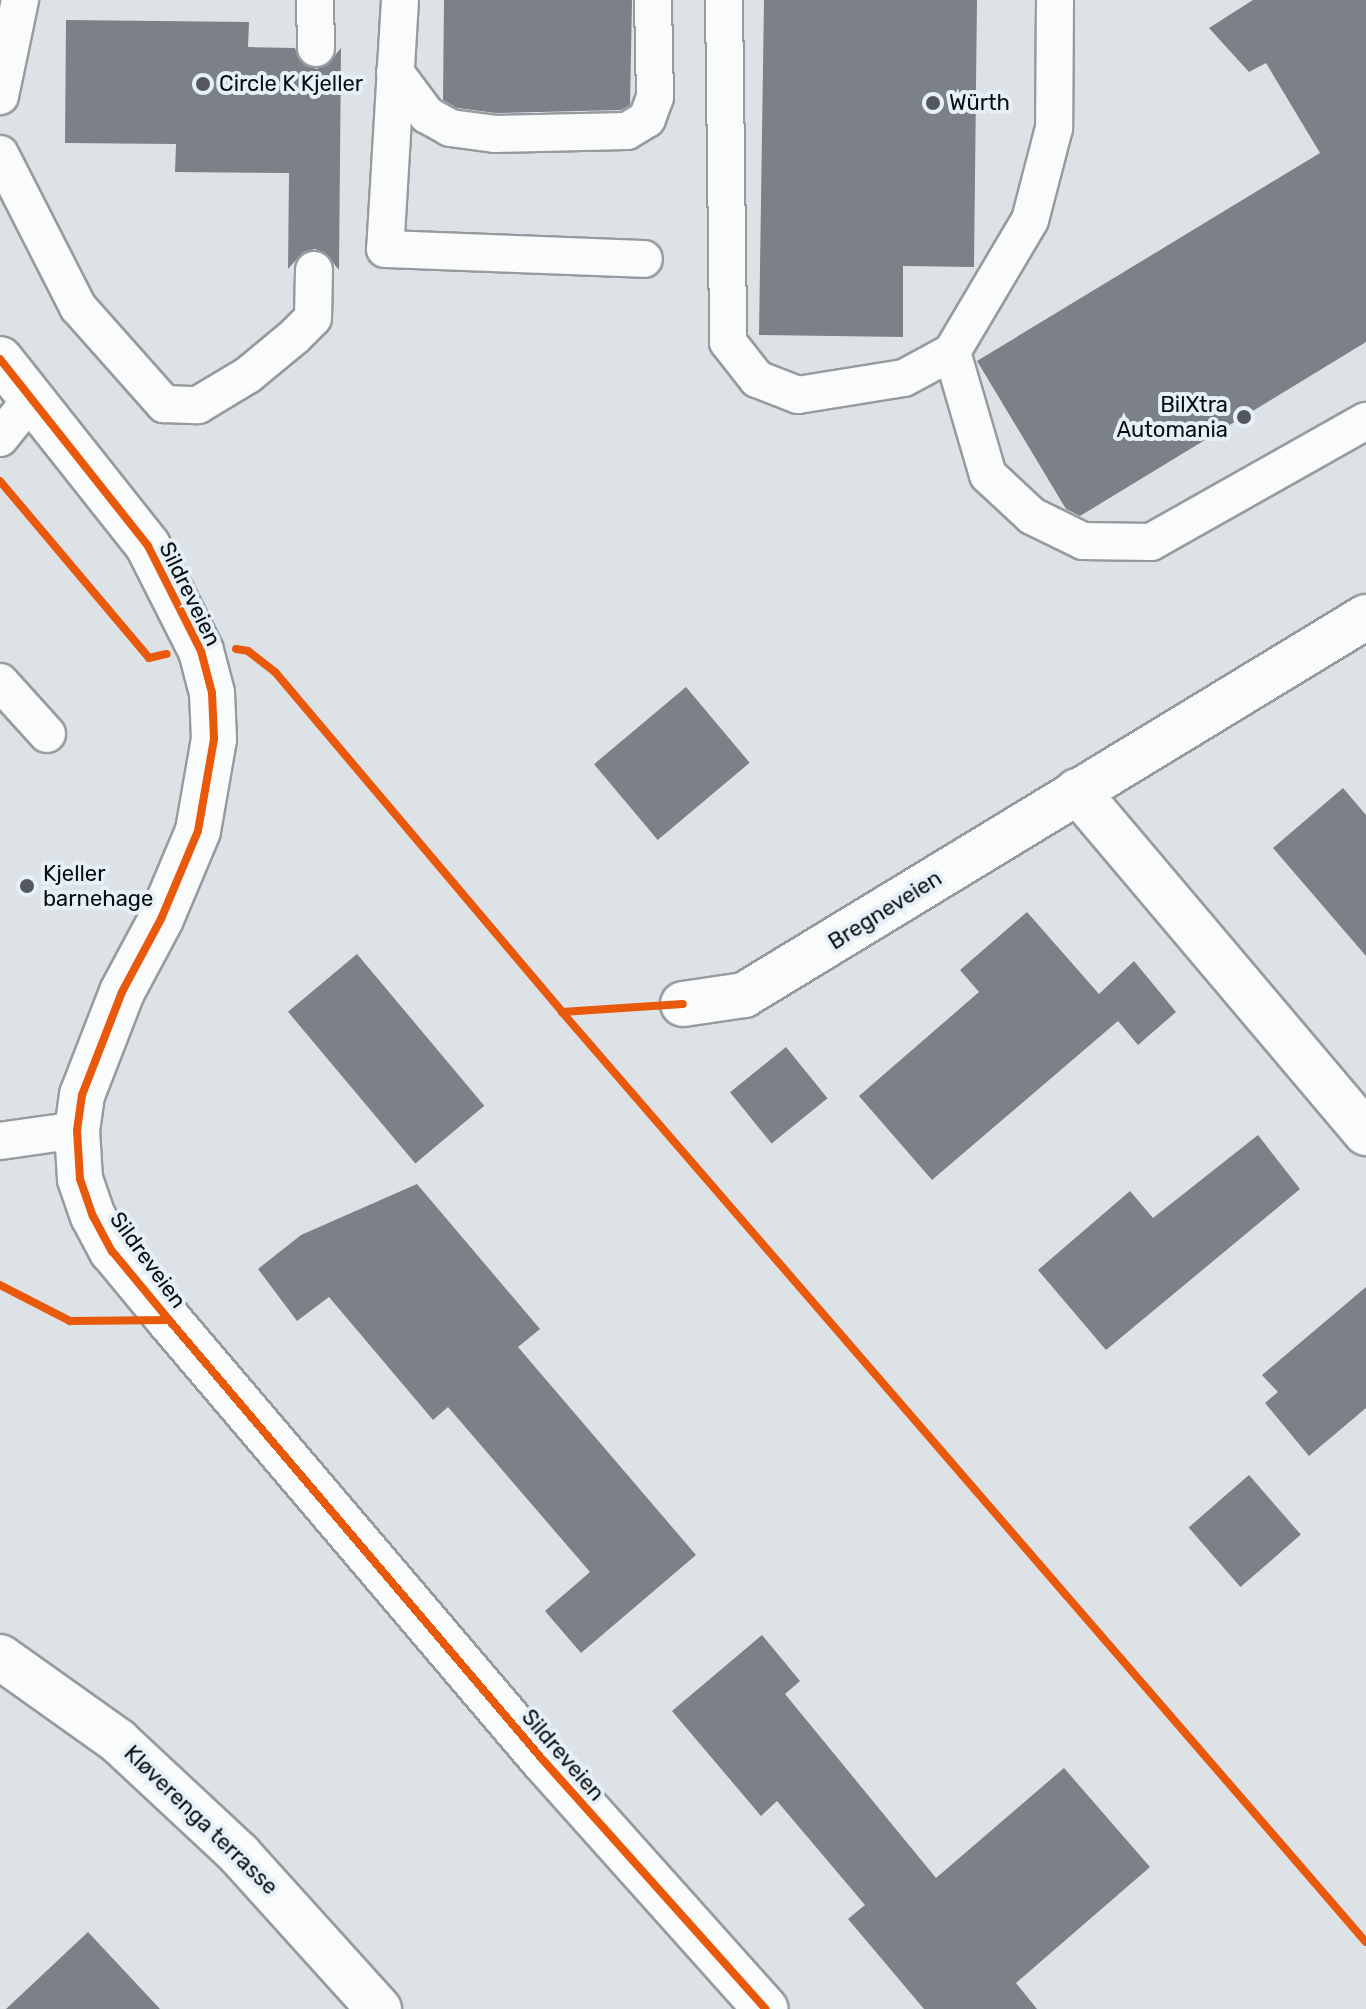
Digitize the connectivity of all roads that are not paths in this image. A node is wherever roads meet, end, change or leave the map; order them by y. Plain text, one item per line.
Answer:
1 (20, 0) edge
2 (315, 0) edge
3 (400, 0) edge
4 (653, 0) edge
5 (724, 0) edge
6 (1055, 0) edge
7 (316, 48) dead end
8 (395, 72) junction
9 (0, 96) edge
10 (0, 154) edge
11 (644, 259) dead end
12 (314, 270) dead end
13 (952, 352) junction
14 (0, 359) edge
15 (32, 398) junction
16 (1366, 421) edge
17 (0, 438) edge
18 (1366, 617) edge
19 (0, 682) edge
20 (47, 734) dead end
21 (1077, 791) junction
22 (683, 1004) dead end
23 (77, 1130) junction
24 (1366, 1133) edge
25 (0, 1141) edge
26 (0, 1657) edge
27 (755, 2005) edge
28 (379, 2009) edge

1 - 9 lane
2 - 7 lane
3 - 8 lane
4 - 8 lane
5 - 13 lane
6 - 13 lane
8 - 11 lane
10 - 12 lane
13 - 16 lane
14 - 15 street, Sildreveien
15 - 17 lane
15 - 23 street, Sildreveien
18 - 21 street, Bregneveien
19 - 20 lane
21 - 22 street, Bregneveien
21 - 24 street
23 - 25 lane
23 - 27 street, Sildreveien
26 - 28 street, Kløverenga terrasse

